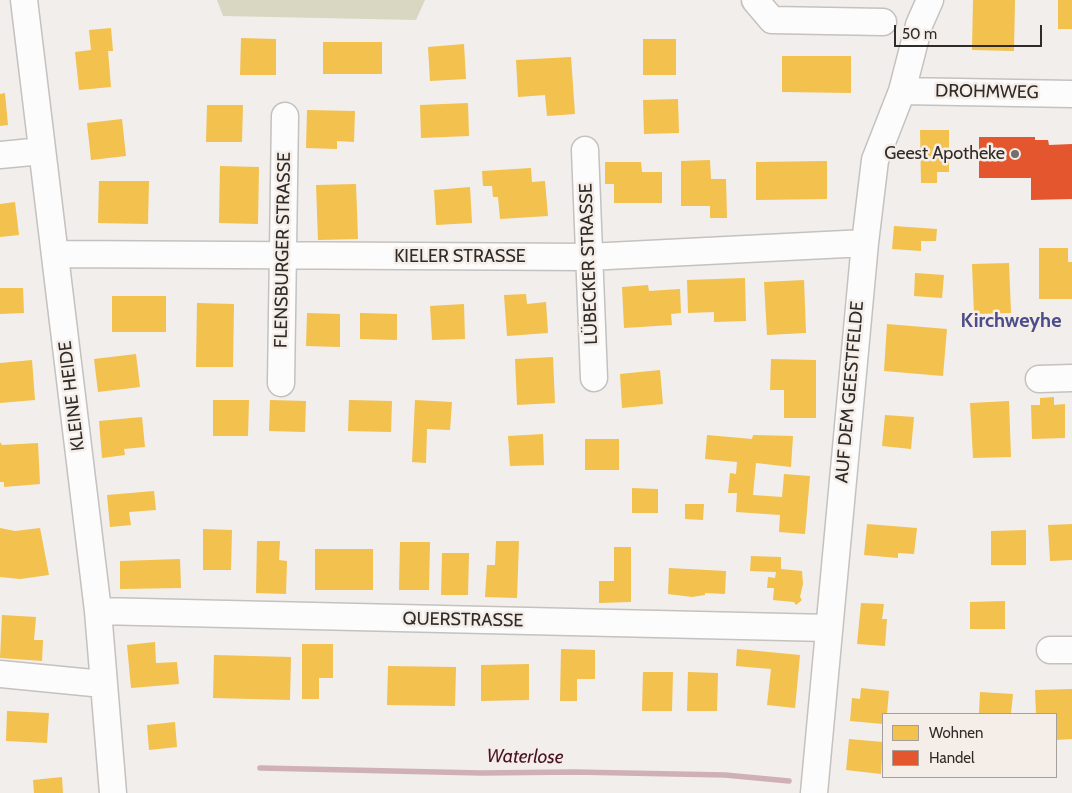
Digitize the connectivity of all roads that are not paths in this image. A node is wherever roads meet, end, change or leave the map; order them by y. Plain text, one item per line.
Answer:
1 (24, 0) edge
2 (755, 0) edge
3 (930, 0) edge
4 (883, 22) dead end
5 (902, 91) junction
6 (1072, 94) edge
7 (285, 116) dead end
8 (42, 150) junction
9 (585, 150) dead end
10 (0, 156) edge
11 (865, 242) junction
12 (56, 254) junction
13 (283, 256) junction
14 (588, 257) junction
15 (594, 378) dead end
16 (1039, 378) dead end
17 (1072, 378) edge
18 (281, 383) dead end
19 (98, 611) junction
20 (828, 628) junction
21 (0, 674) edge
22 (103, 684) junction
23 (113, 793) edge
24 (814, 793) edge

1 - 8 street, KLEINE HEIDE
2 - 4 street
3 - 5 street, AUF DEM GEESTFELDE
5 - 6 street, DROHMWEG
5 - 11 street, AUF DEM GEESTFELDE
7 - 13 street, FLENSBURGER STRASSE
8 - 10 street
8 - 12 street, KLEINE HEIDE
9 - 14 street, LÜBECKER STRASSE
11 - 14 street, KIELER STRASSE
11 - 20 street, AUF DEM GEESTFELDE
12 - 13 street, KIELER STRASSE
12 - 19 street, KLEINE HEIDE
13 - 14 street, KIELER STRASSE
13 - 18 street, FLENSBURGER STRASSE
14 - 15 street, LÜBECKER STRASSE
16 - 17 street
19 - 20 street, QUERSTRASSE
19 - 22 street, KLEINE HEIDE
20 - 24 street, AUF DEM GEESTFELDE
21 - 22 street
22 - 23 street, KLEINE HEIDE

